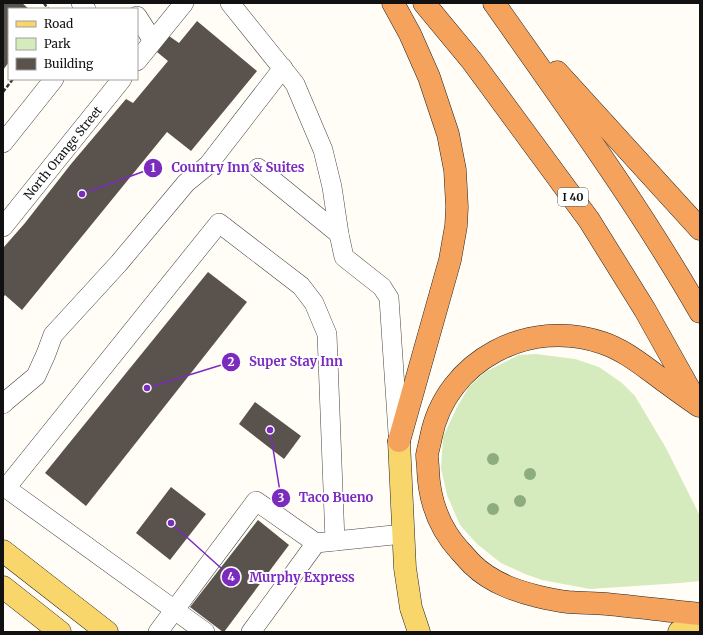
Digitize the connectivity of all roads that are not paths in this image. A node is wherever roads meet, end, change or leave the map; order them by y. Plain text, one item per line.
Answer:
1 (184, 3) edge
2 (230, 3) edge
3 (392, 3) edge
4 (424, 3) edge
5 (494, 3) edge
6 (138, 18) edge
7 (153, 41) junction
8 (138, 60) edge
9 (283, 68) junction
10 (53, 80) edge
11 (121, 80) edge
12 (3, 143) edge
13 (258, 168) dead end
14 (3, 227) edge
15 (700, 229) edge
16 (339, 234) junction
17 (700, 312) edge
18 (3, 404) edge
19 (699, 408) edge
20 (399, 441) junction
21 (5, 490) edge
22 (403, 534) junction
23 (335, 541) junction
24 (316, 544) junction
25 (3, 550) edge
26 (3, 587) edge
27 (174, 610) junction
28 (700, 614) edge
29 (700, 627) edge
30 (60, 632) edge
31 (106, 632) edge
32 (158, 632) edge
33 (205, 632) edge
34 (251, 632) edge
35 (419, 632) edge
36 (679, 632) edge

1 - 7 street
2 - 9 street
3 - 20 highway
4 - 19 highway, I 40
5 - 15 highway
5 - 17 highway
6 - 7 street
7 - 8 street
9 - 16 street
9 - 18 street
10 - 12 street
11 - 14 street, North Orange Street
13 - 16 street
16 - 20 street
19 - 28 highway
20 - 22 main road
21 - 23 street
21 - 27 street
22 - 23 street
22 - 35 main road
23 - 24 street
24 - 27 street
24 - 34 street
25 - 31 main road
26 - 30 main road
27 - 32 street
27 - 33 street
29 - 36 main road

